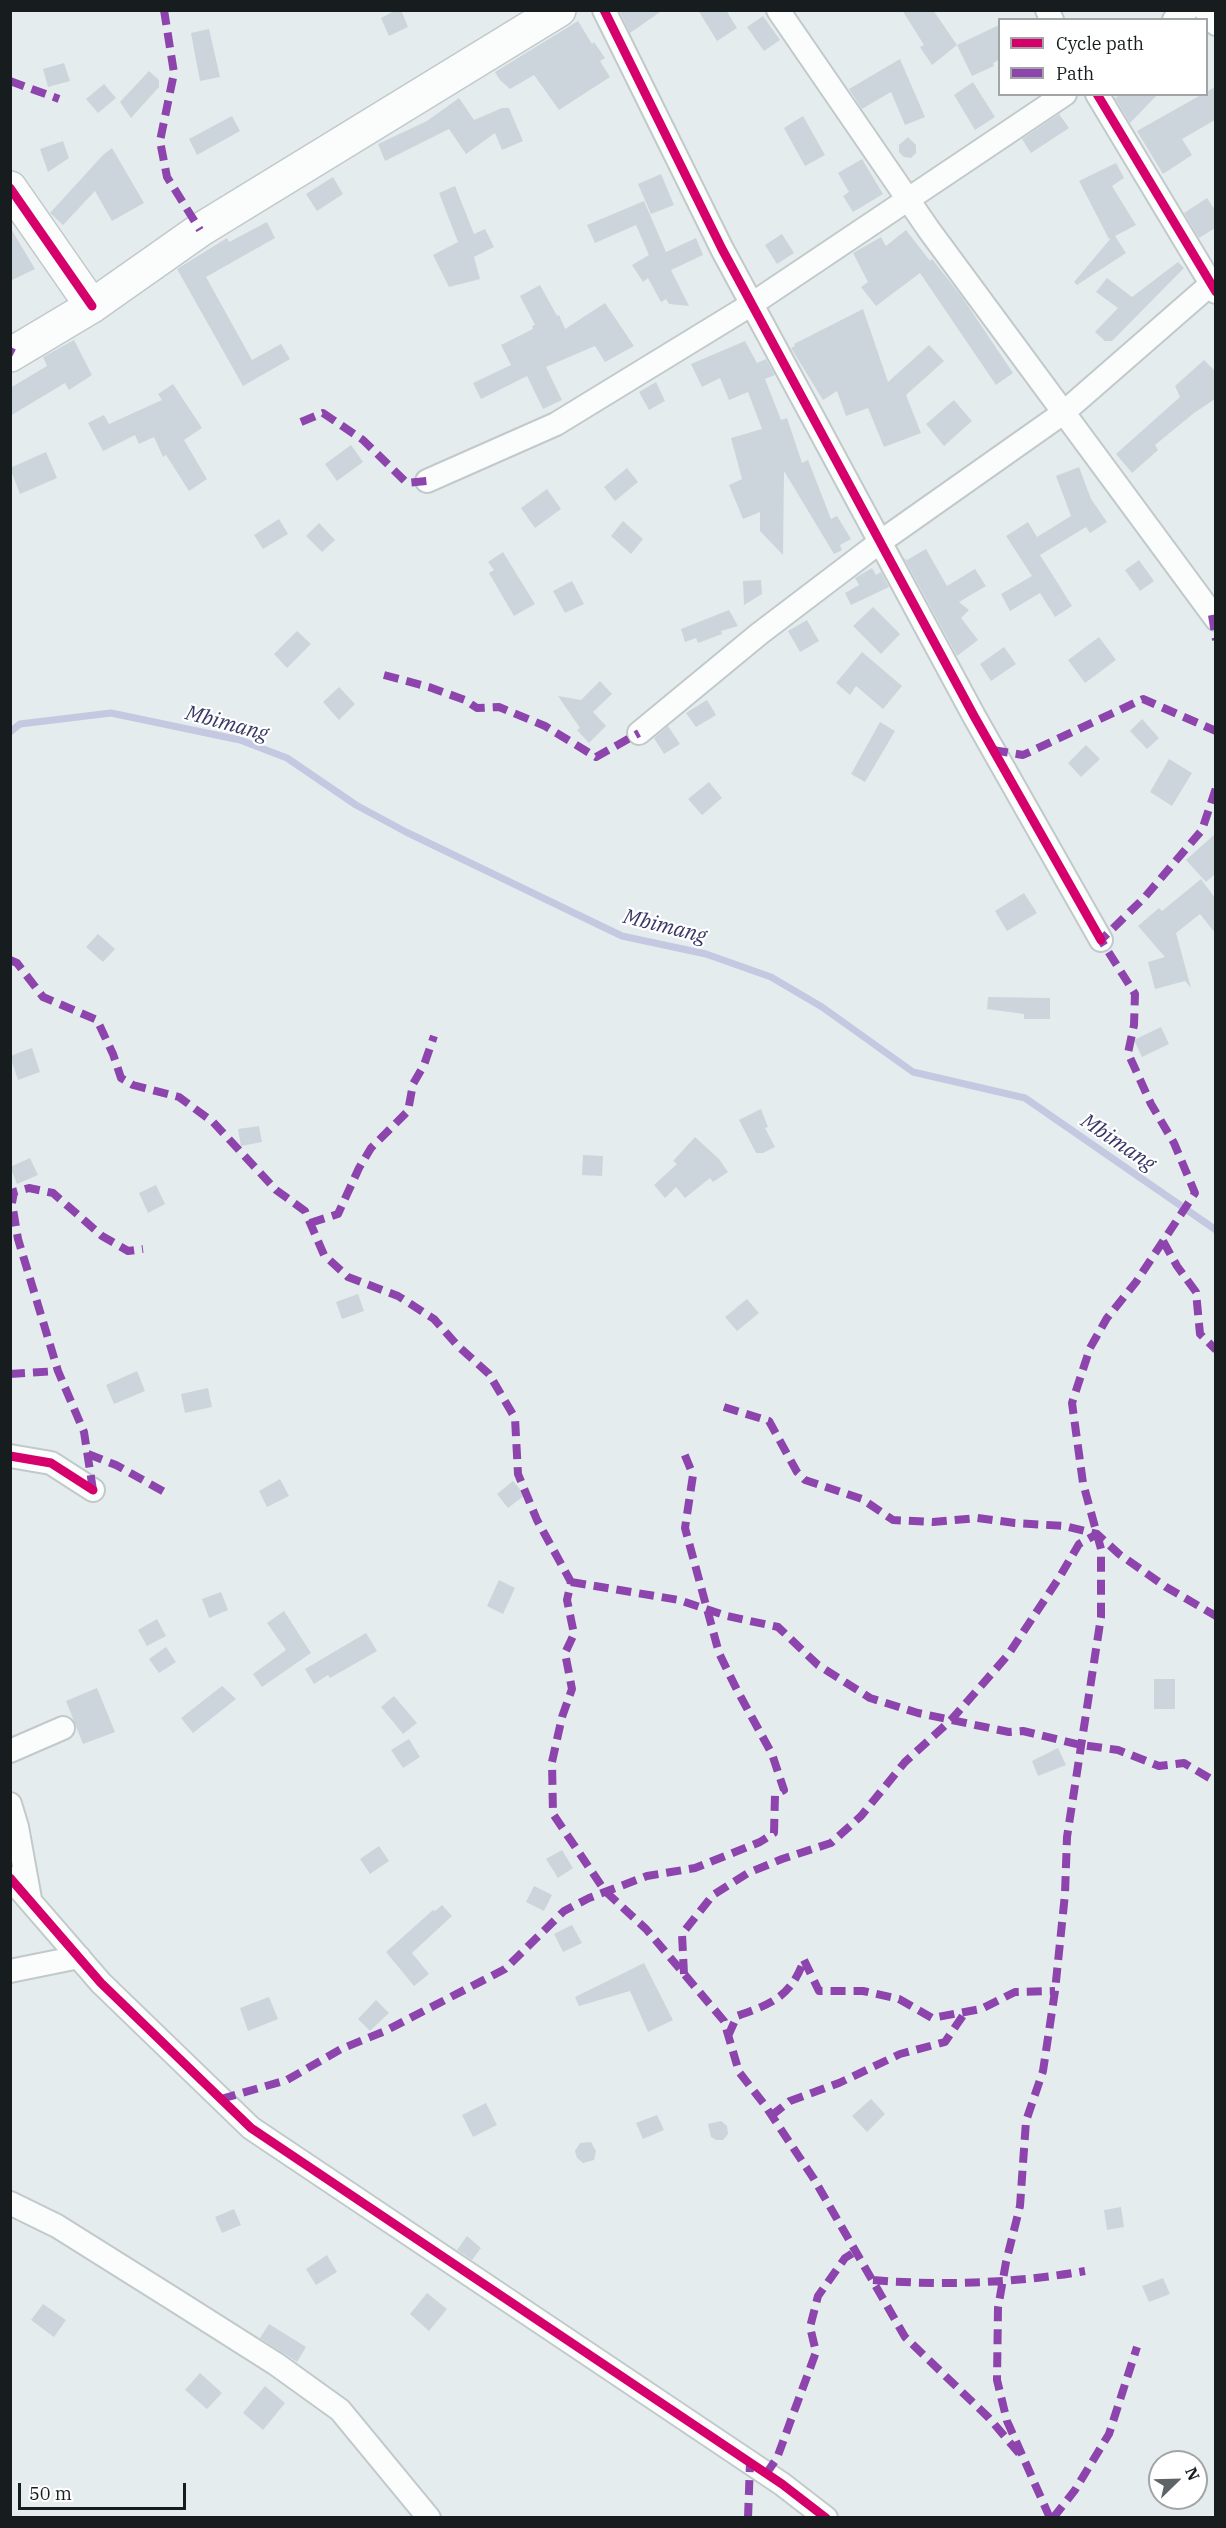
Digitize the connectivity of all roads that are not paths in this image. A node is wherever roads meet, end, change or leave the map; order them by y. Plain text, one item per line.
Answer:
1 (559, 10) edge
2 (604, 10) edge
3 (778, 10) edge
4 (1205, 10) edge
5 (1215, 24) edge
6 (1062, 96) edge
7 (1097, 96) edge
8 (10, 188) edge
9 (908, 200) junction
10 (1213, 288) edge
11 (752, 304) junction
12 (92, 306) junction
13 (10, 355) edge
14 (1063, 412) junction
15 (427, 481) dead end
16 (880, 542) junction
17 (1215, 619) edge
18 (639, 733) dead end
19 (1101, 940) dead end
20 (10, 1456) edge
21 (93, 1490) dead end
22 (63, 1728) dead end
23 (10, 1751) edge
24 (10, 1804) edge
25 (10, 1878) edge
26 (31, 1901) junction
27 (79, 1957) junction
28 (10, 1971) edge
29 (10, 2203) edge
30 (429, 2517) edge
31 (826, 2517) edge

1 - 12 main road
2 - 11 street
3 - 9 street
4 - 5 street
6 - 9 street
7 - 10 street
8 - 12 main road
9 - 11 street
9 - 14 street
10 - 14 street
11 - 15 street
11 - 16 street
12 - 13 main road
14 - 16 street
14 - 17 street
16 - 18 street
16 - 19 street
20 - 21 street
22 - 23 street
24 - 26 street
25 - 26 street
26 - 27 street
27 - 28 street
27 - 31 street
29 - 30 street

